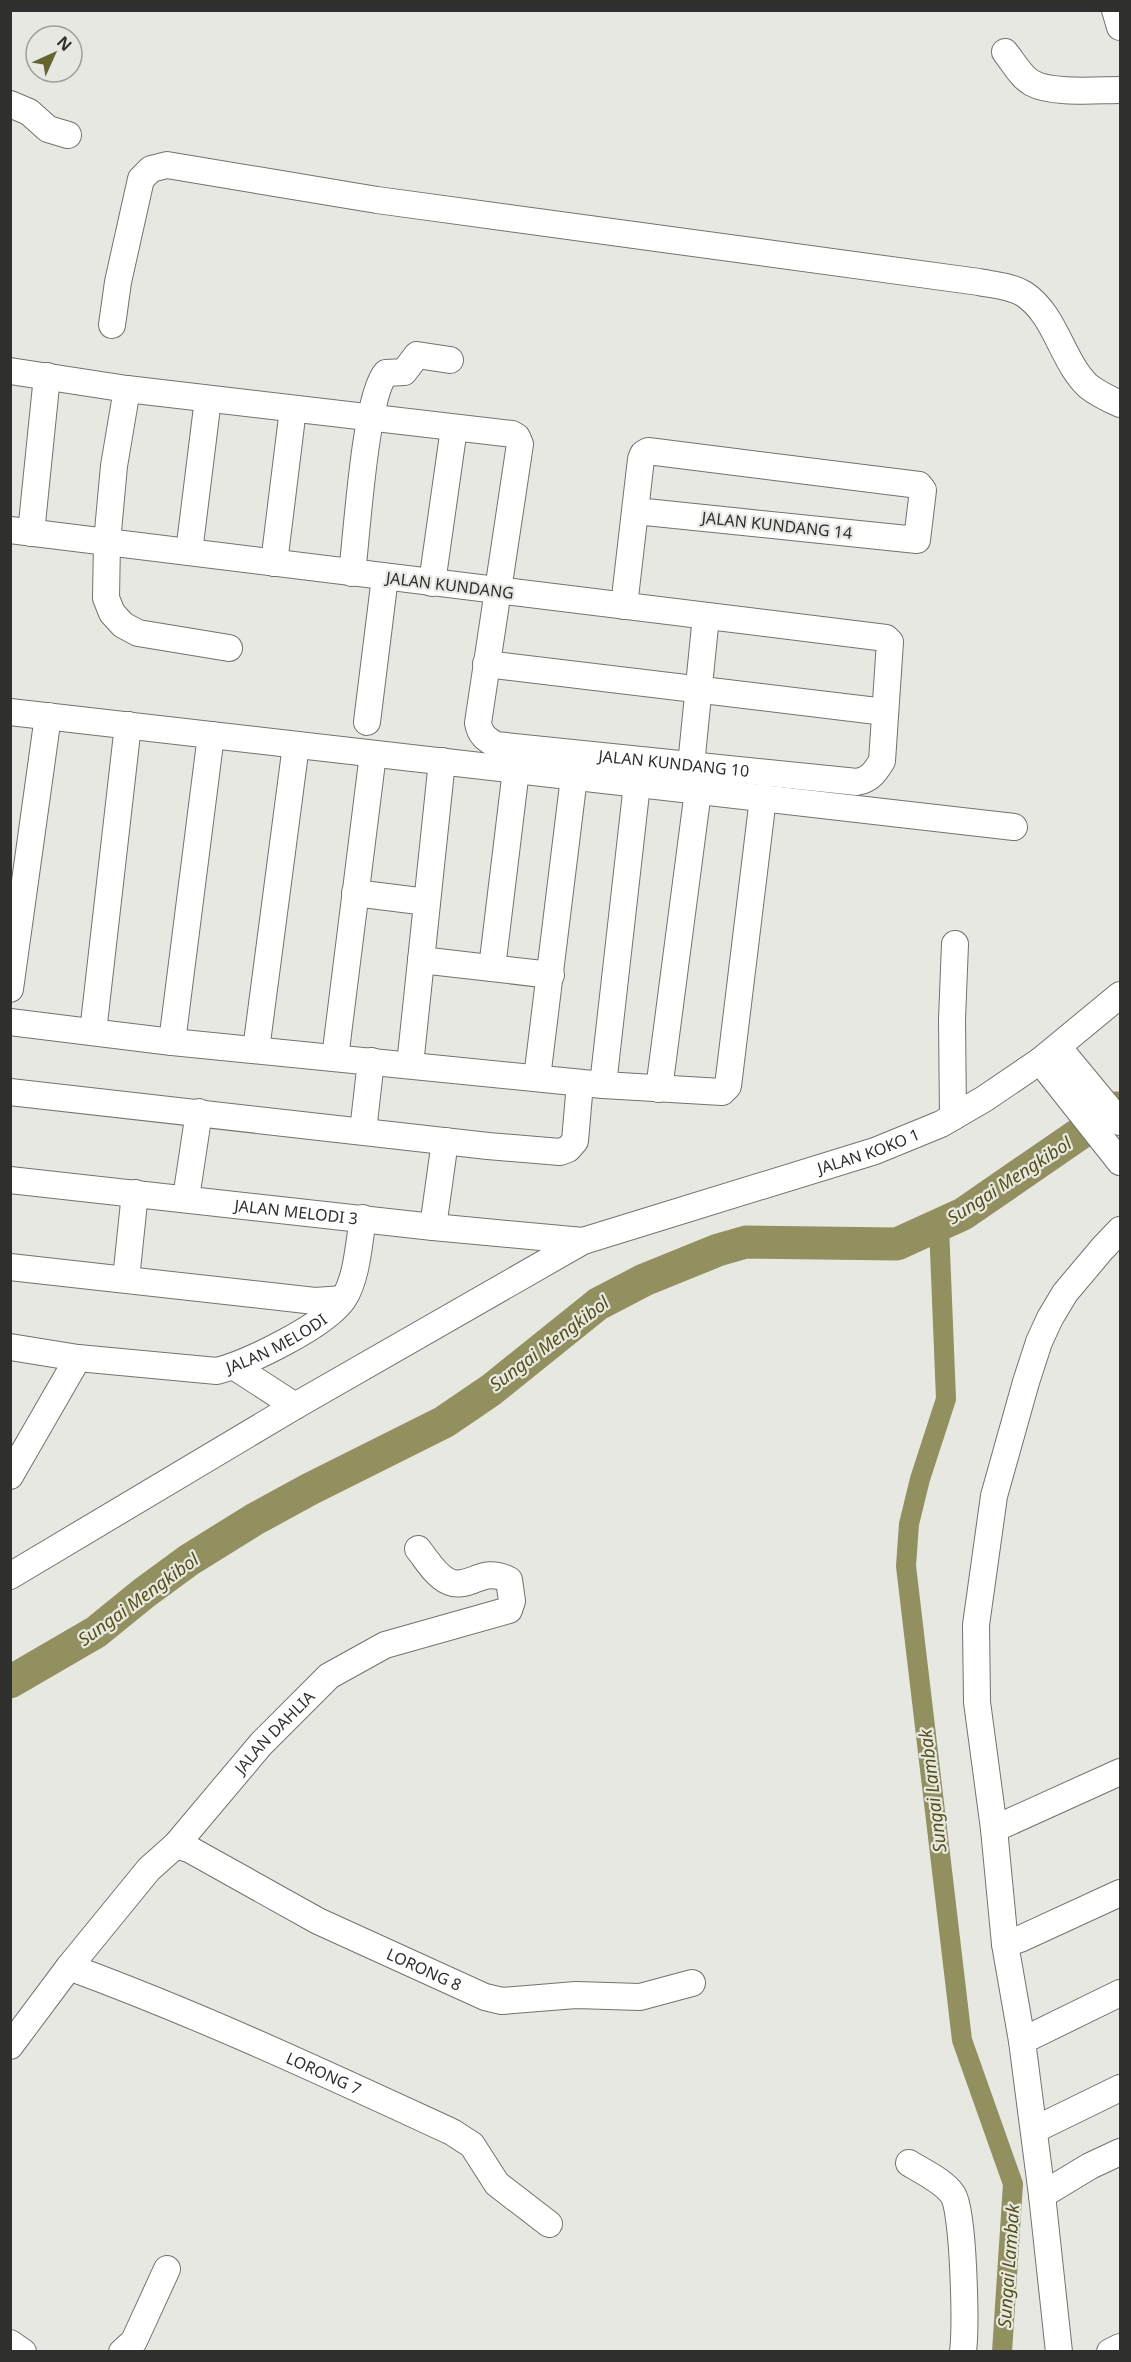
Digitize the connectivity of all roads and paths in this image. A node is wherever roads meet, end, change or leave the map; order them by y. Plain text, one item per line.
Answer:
1 (1115, 10) edge
2 (1120, 27) edge
3 (1005, 51) dead end
4 (1120, 90) edge
5 (10, 104) edge
6 (68, 135) dead end
7 (112, 325) dead end
8 (450, 360) dead end
9 (10, 371) edge
10 (47, 376) junction
11 (127, 389) junction
12 (208, 399) junction
13 (1120, 404) edge
14 (293, 409) junction
15 (370, 418) junction
16 (454, 428) junction
17 (636, 511) junction
18 (21, 531) edge
19 (107, 542) junction
20 (189, 552) junction
21 (274, 563) junction
22 (352, 573) junction
23 (385, 577) junction
24 (432, 583) junction
25 (497, 591) junction
26 (624, 606) junction
27 (706, 616) junction
28 (889, 639) joint
29 (229, 648) dead end
30 (486, 664) junction
31 (698, 689) junction
32 (10, 712) edge
33 (885, 712) junction
34 (48, 716) junction
35 (367, 722) dead end
36 (128, 725) junction
37 (211, 735) junction
38 (296, 745) junction
39 (373, 754) junction
40 (442, 762) junction
41 (691, 765) junction
42 (516, 770) junction
43 (574, 777) junction
44 (637, 784) junction
45 (698, 791) junction
46 (763, 798) junction
47 (1014, 827) dead end
48 (355, 893) junction
49 (427, 902) junction
50 (955, 944) dead end
51 (421, 960) junction
52 (492, 968) junction
53 (550, 975) junction
54 (10, 989) edge
55 (1120, 995) edge
56 (10, 1022) edge
57 (93, 1032) junction
58 (172, 1042) junction
59 (256, 1050) junction
60 (1049, 1054) junction
61 (335, 1058) junction
62 (371, 1061) junction
63 (410, 1065) junction
64 (537, 1078) junction
65 (592, 1084) junction
66 (1076, 1086) junction
67 (659, 1089) junction
68 (10, 1092) edge
69 (199, 1112) junction
70 (952, 1117) junction
71 (1120, 1122) edge
72 (363, 1131) junction
73 (445, 1141) junction
74 (1120, 1162) edge
75 (10, 1180) edge
76 (135, 1193) junction
77 (186, 1198) junction
78 (363, 1218) junction
79 (433, 1227) junction
80 (1120, 1230) edge
81 (583, 1241) junction
82 (10, 1267) edge
83 (126, 1279) junction
84 (344, 1299) junction
85 (10, 1347) edge
86 (78, 1358) junction
87 (235, 1367) junction
88 (295, 1406) junction
89 (14, 1464) edge
90 (418, 1549) dead end
91 (10, 1576) edge
92 (1120, 1772) edge
93 (994, 1829) junction
94 (176, 1845) junction
95 (1120, 1893) edge
96 (1005, 1944) junction
97 (69, 1967) junction
98 (692, 1983) dead end
99 (1120, 1993) edge
100 (1022, 2041) junction
101 (10, 2046) edge
102 (1120, 2088) edge
103 (1034, 2130) junction
104 (1120, 2152) edge
105 (909, 2163) dead end
106 (1042, 2195) junction
107 (549, 2224) dead end
108 (167, 2269) dead end
109 (10, 2343) edge
110 (1120, 2347) edge
111 (23, 2352) edge
112 (122, 2352) edge
113 (963, 2352) edge
114 (1059, 2352) edge
115 (1110, 2352) edge

1 - 2 street
3 - 4 street
5 - 6 street
7 - 13 street
8 - 15 street
9 - 10 street
10 - 11 street
10 - 18 street
11 - 12 street
11 - 19 street
12 - 14 street
12 - 20 street
14 - 15 street
14 - 21 street
15 - 16 street
15 - 22 street
16 - 24 street
16 - 25 street, JALAN KUNDANG 10
17 - 17 street, JALAN KUNDANG 14
17 - 26 street
18 - 19 street, JALAN KUNDANG
19 - 20 street, JALAN KUNDANG
19 - 29 street
20 - 21 street, JALAN KUNDANG
21 - 22 street, JALAN KUNDANG
22 - 23 street, JALAN KUNDANG
23 - 24 street, JALAN KUNDANG
23 - 35 street
24 - 25 street, JALAN KUNDANG
25 - 26 street, JALAN KUNDANG
25 - 30 street, JALAN KUNDANG 10
26 - 27 street, JALAN KUNDANG
27 - 28 street, JALAN KUNDANG
27 - 31 street
28 - 33 street, JALAN KUNDANG 10
30 - 31 street
30 - 41 street, JALAN KUNDANG 10
31 - 33 street
31 - 41 street
32 - 34 street
33 - 41 street, JALAN KUNDANG 10
34 - 36 street
34 - 54 street
36 - 37 street
36 - 57 street
37 - 38 street
37 - 58 street
38 - 39 street
38 - 59 street
39 - 40 street
39 - 48 street
40 - 42 street
40 - 49 street
42 - 43 street
42 - 52 street
43 - 44 street
43 - 53 street
44 - 45 street
44 - 65 street
45 - 46 street
45 - 67 street
46 - 47 street
46 - 67 street
48 - 49 street
48 - 61 street
49 - 51 street
50 - 70 street
51 - 52 street
51 - 63 street
52 - 53 street
53 - 64 street
55 - 60 street, JALAN KOKO 1
56 - 57 street
57 - 58 street
58 - 59 street
59 - 61 street
60 - 66 street
60 - 70 street, JALAN KOKO 1
61 - 62 street
62 - 63 street
62 - 72 street
63 - 64 street
64 - 65 street
65 - 67 street
65 - 73 street
66 - 71 street
66 - 74 street
68 - 69 street
69 - 72 street
69 - 77 street
70 - 81 street, JALAN KOKO 1
72 - 73 street
73 - 79 street
75 - 76 street, JALAN MELODI 3
76 - 77 street, JALAN MELODI 3
76 - 83 street
77 - 78 street, JALAN MELODI 3
78 - 79 street, JALAN MELODI 3
78 - 84 street, JALAN MELODI
79 - 81 street, JALAN MELODI 3
80 - 93 street
81 - 88 street
82 - 83 street
83 - 84 street
84 - 87 street, JALAN MELODI
85 - 86 street, JALAN MELODI
86 - 87 street, JALAN MELODI
86 - 89 street
87 - 88 street
88 - 91 street
90 - 94 street, JALAN DAHLIA
92 - 93 street
93 - 96 street
94 - 97 street, JALAN DAHLIA
94 - 98 street, LORONG 8
95 - 96 street
96 - 100 street
97 - 101 street, JALAN DAHLIA
97 - 107 street, LORONG 7
99 - 100 street
100 - 103 street
102 - 103 street
103 - 106 street
104 - 106 street
105 - 113 street
106 - 114 street
108 - 112 street
109 - 111 street
110 - 115 street

